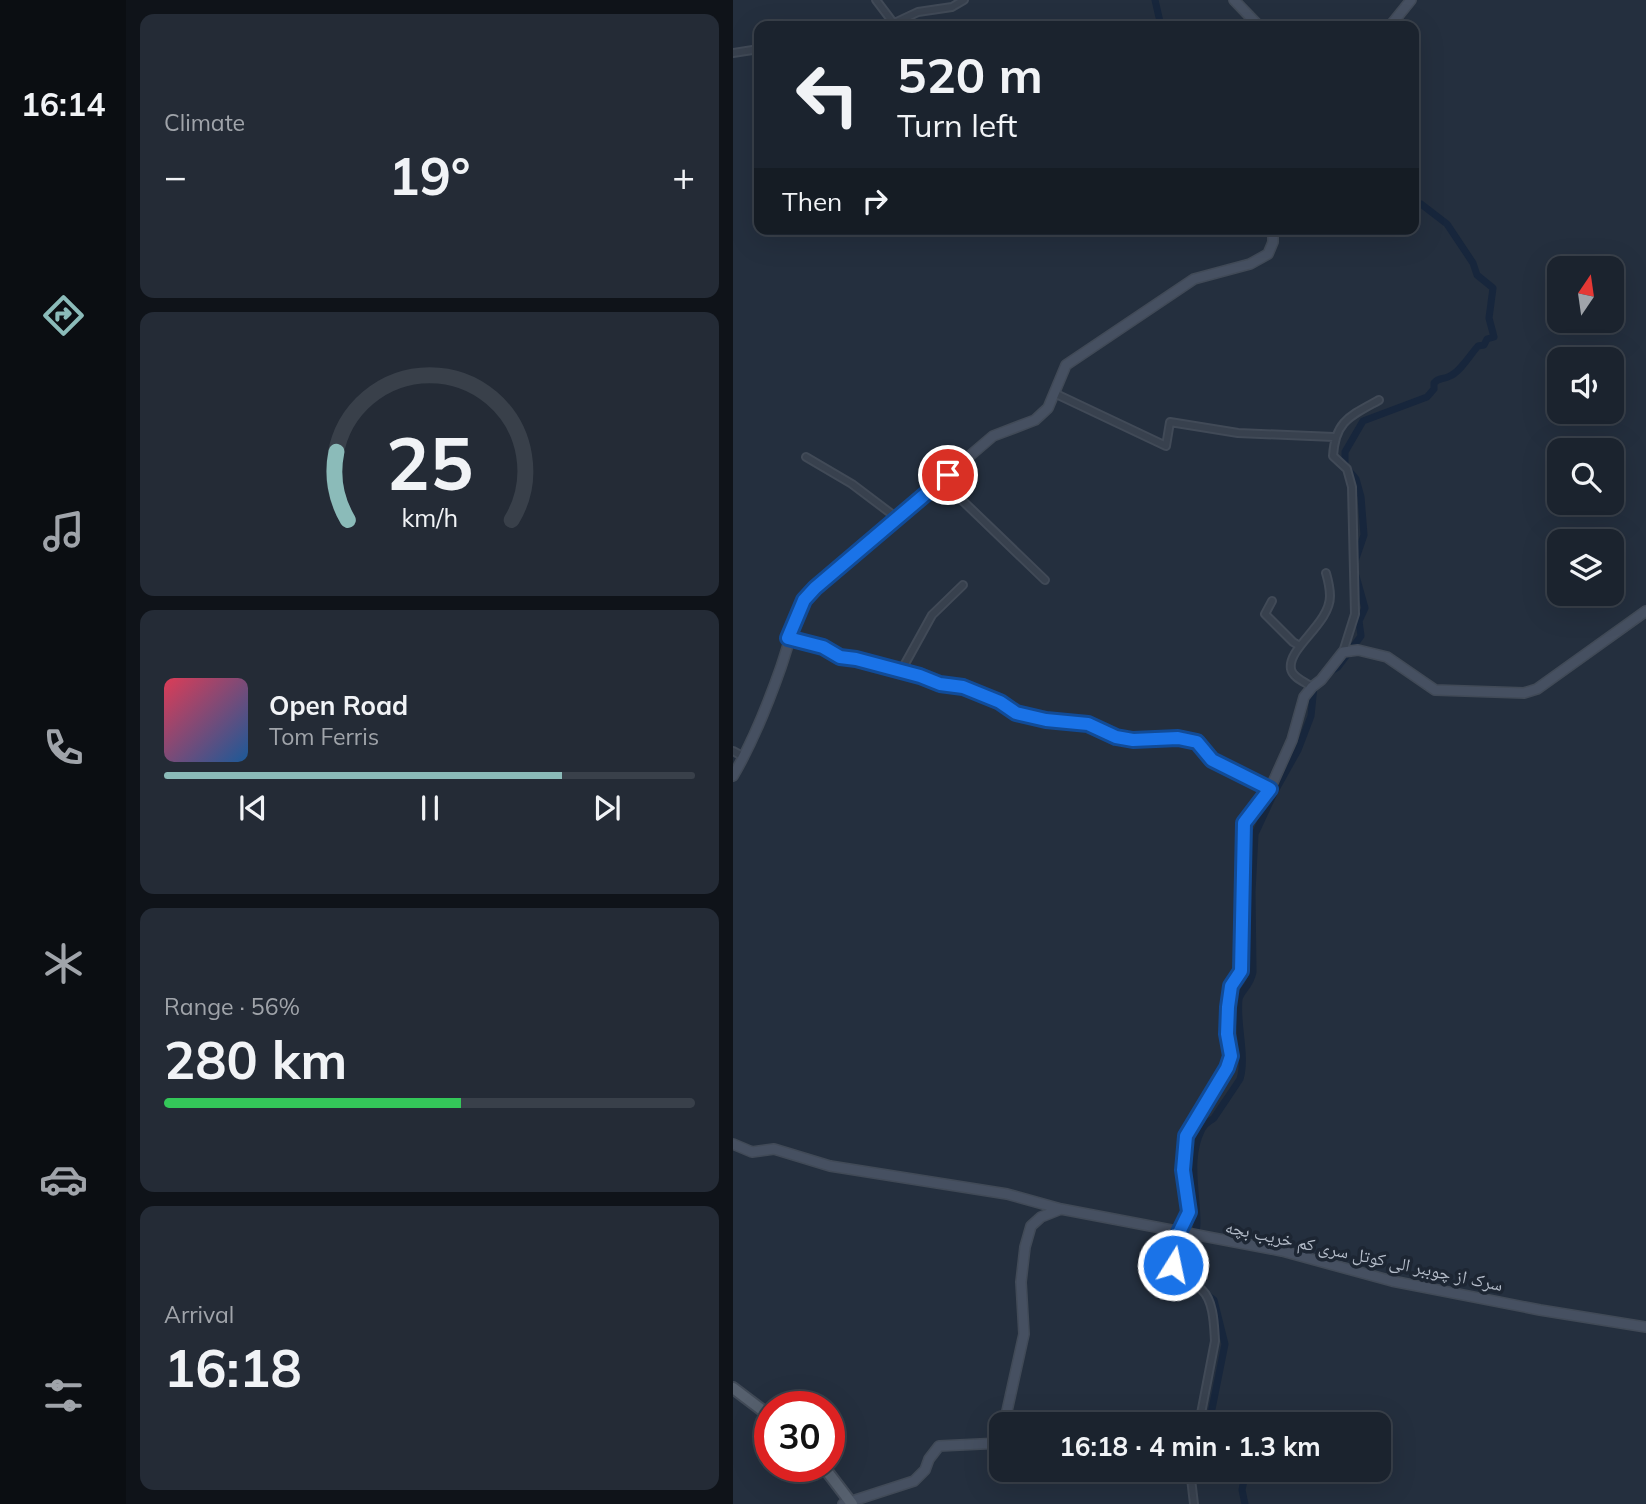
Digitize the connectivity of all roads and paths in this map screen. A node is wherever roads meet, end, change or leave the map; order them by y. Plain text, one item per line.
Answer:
1 (876, 0) edge
2 (964, 0) edge
3 (1234, 0) edge
4 (1411, 0) edge
5 (889, 21) edge
6 (900, 21) edge
7 (1250, 21) edge
8 (1394, 21) edge
9 (754, 50) edge
10 (733, 53) edge
11 (1273, 235) edge
12 (1054, 393) junction
13 (1379, 400) dead end
14 (1334, 437) junction
15 (806, 457) dead end
16 (941, 480) junction
17 (897, 518) junction
18 (1326, 573) dead end
19 (1045, 580) dead end
20 (963, 585) dead end
21 (1272, 601) dead end
22 (1646, 611) edge
23 (788, 638) junction
24 (1300, 646) junction
25 (1343, 652) junction
26 (901, 671) junction
27 (1312, 687) junction
28 (733, 751) edge
29 (744, 757) junction
30 (733, 776) edge
31 (1270, 789) junction
32 (733, 1144) edge
33 (1061, 1209) junction
34 (1178, 1232) junction
35 (1646, 1327) edge
36 (733, 1388) edge
37 (754, 1404) edge
38 (1007, 1412) edge
39 (1202, 1412) edge
40 (989, 1444) edge
41 (834, 1482) edge
42 (1191, 1482) edge
43 (849, 1503) edge
44 (1194, 1504) edge

1 - 5 street
2 - 6 street
3 - 7 street
4 - 8 street
9 - 10 street
11 - 12 street
12 - 14 street
12 - 16 street
13 - 14 street
14 - 25 street
15 - 17 street
16 - 17 street
16 - 19 street
17 - 23 street
18 - 24 street
20 - 26 street
21 - 24 street
22 - 25 street
23 - 26 street
23 - 29 street
24 - 27 street
25 - 27 street
26 - 31 street
27 - 31 street
28 - 29 street
29 - 30 street
31 - 34 street
32 - 33 street, سرک از چوببر الی کوتل سری کم خریب بچه
33 - 34 street, سرک از چوببر الی کوتل سری کم خریب بچه
33 - 38 street
34 - 35 street, سرک از چوببر الی کوتل سری کم خریب بچه
34 - 39 street
36 - 37 main road
40 - 43 street
41 - 43 main road
42 - 44 street

